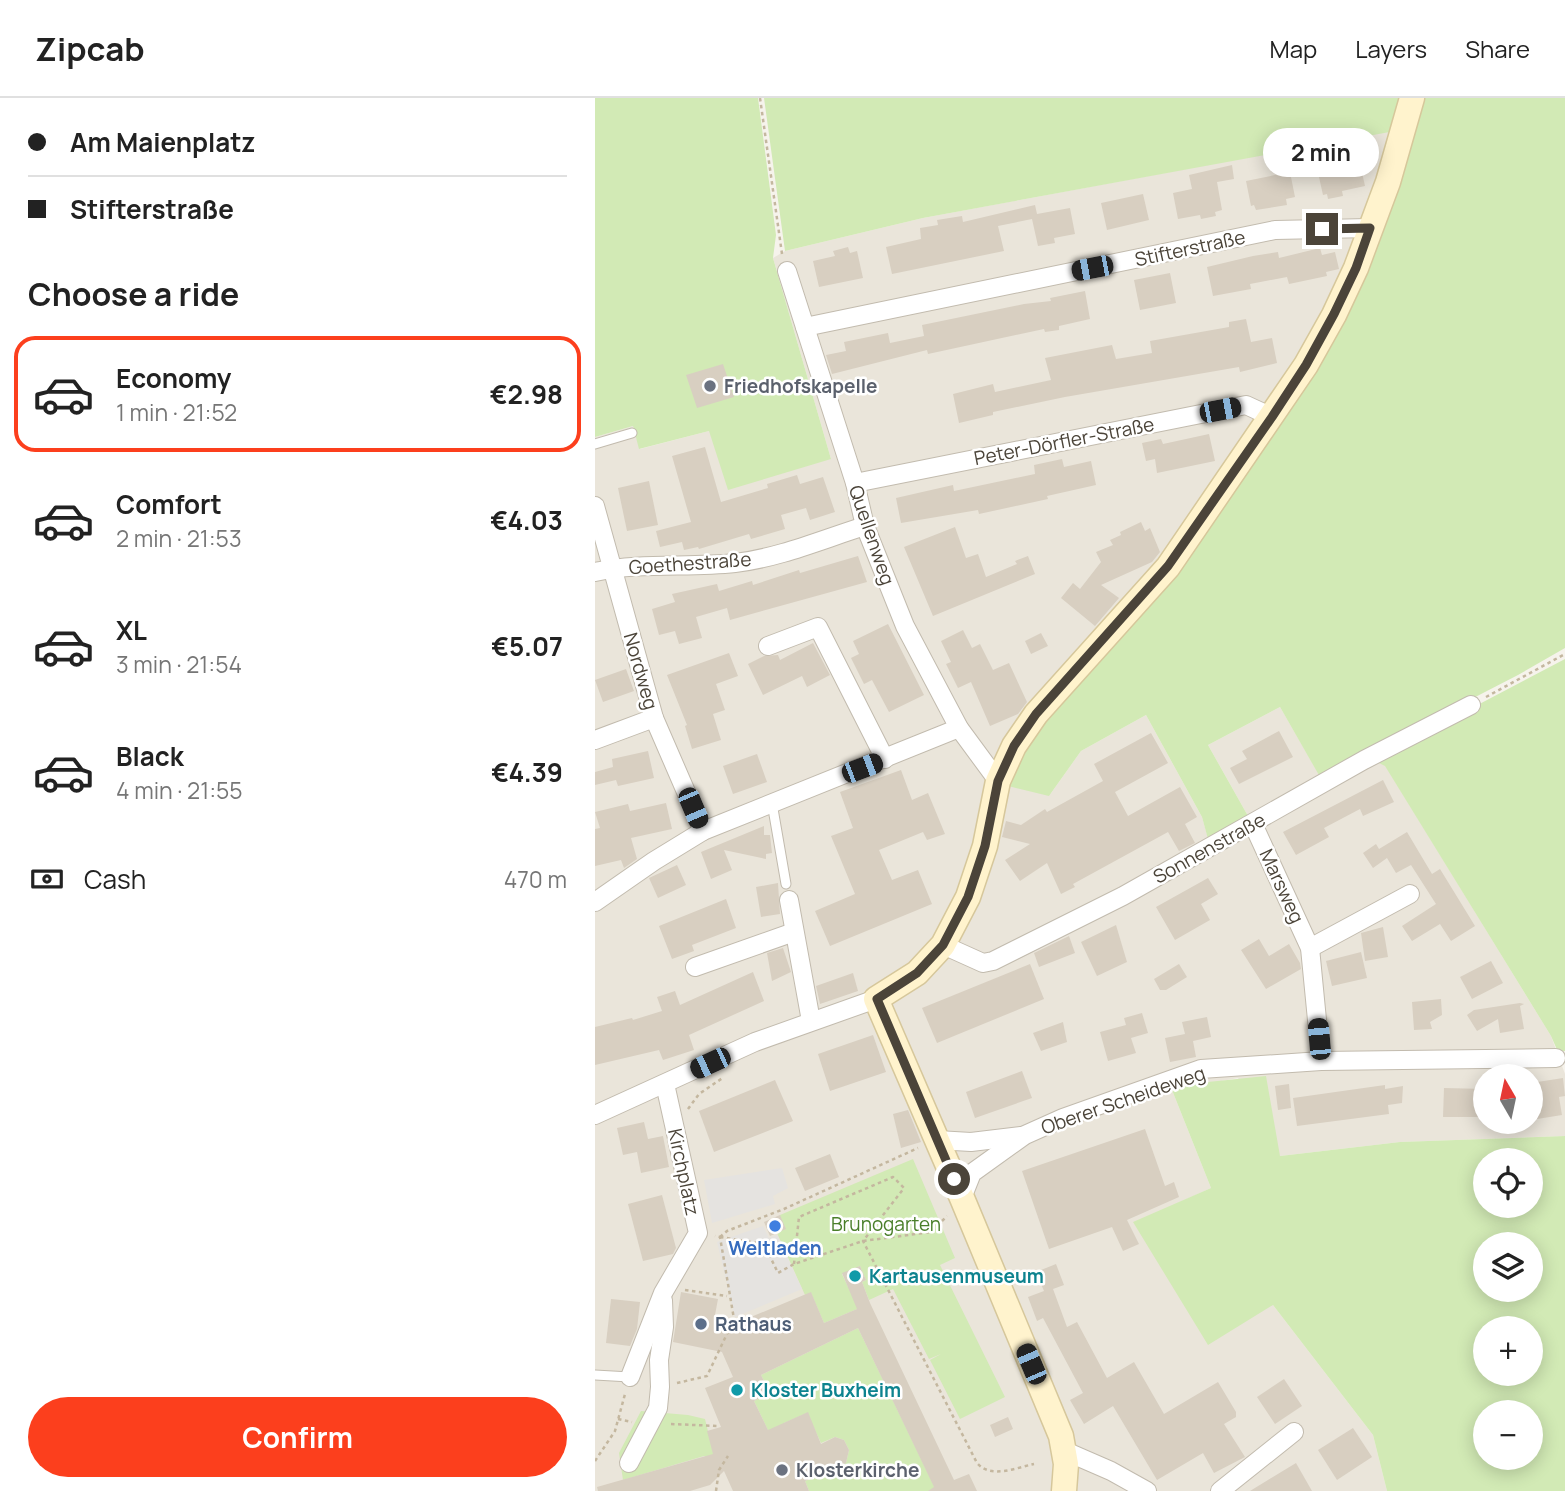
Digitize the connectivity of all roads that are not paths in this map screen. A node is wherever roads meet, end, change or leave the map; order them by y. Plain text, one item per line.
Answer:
1 (1412, 98) edge
2 (1370, 228) junction
3 (787, 271) road end
4 (805, 327) junction
5 (1272, 417) junction
6 (632, 433) dead end
7 (595, 444) edge
8 (855, 483) junction
9 (595, 506) edge
10 (865, 526) junction
11 (603, 570) edge
12 (768, 646) dead end
13 (1471, 705) road end
14 (654, 718) junction
15 (959, 728) junction
16 (595, 740) edge
17 (885, 759) junction
18 (998, 781) junction
19 (771, 802) junction
20 (1254, 824) junction
21 (703, 831) junction
22 (787, 892) joint
23 (1410, 894) dead end
24 (595, 902) edge
25 (795, 932) junction
26 (943, 945) junction
27 (1310, 948) junction
28 (695, 967) dead end
29 (877, 999) junction
30 (811, 1021) junction
31 (1556, 1058) dead end
32 (1321, 1061) junction
33 (665, 1084) junction
34 (595, 1115) edge
35 (1025, 1135) junction
36 (937, 1140) junction
37 (962, 1198) junction
38 (663, 1293) junction
39 (595, 1375) edge
40 (630, 1377) joint
41 (1294, 1432) dead end
42 (1065, 1451) junction
43 (629, 1463) dead end
44 (1063, 1491) edge
45 (1147, 1491) edge
46 (1220, 1491) edge

1 - 2 street
2 - 4 street, Stifterstraße
2 - 5 street
3 - 4 street, Quellenweg
4 - 8 street, Quellenweg
5 - 8 street, Peter-Dörfler-Straße
5 - 18 street
6 - 7 lane
8 - 10 street, Quellenweg
9 - 11 street, Nordweg
10 - 11 street, Goethestraße
10 - 15 street, Quellenweg
11 - 14 street, Nordweg
12 - 17 street
13 - 20 street, Sonnenstraße
14 - 16 street
14 - 21 street, Nordweg
15 - 17 street
15 - 18 street, Quellenweg
17 - 19 street
18 - 26 street
19 - 21 street
19 - 22 lane
20 - 26 street, Sonnenstraße
20 - 27 street, Marsweg
21 - 24 street
22 - 25 street
23 - 27 street, Marsweg
25 - 28 street
25 - 30 street
26 - 29 street
27 - 32 street, Marsweg
29 - 30 street
29 - 36 street
30 - 33 street
31 - 32 street, Oberer Scheideweg
32 - 35 street, Oberer Scheideweg
33 - 34 street
33 - 38 street, Kirchplatz
35 - 36 street, Oberer Scheideweg
35 - 37 street, Oberer Scheideweg
36 - 37 street
37 - 42 street
38 - 40 street, Kirchplatz
38 - 43 street
39 - 40 lane
41 - 46 street
42 - 44 street
42 - 45 street

